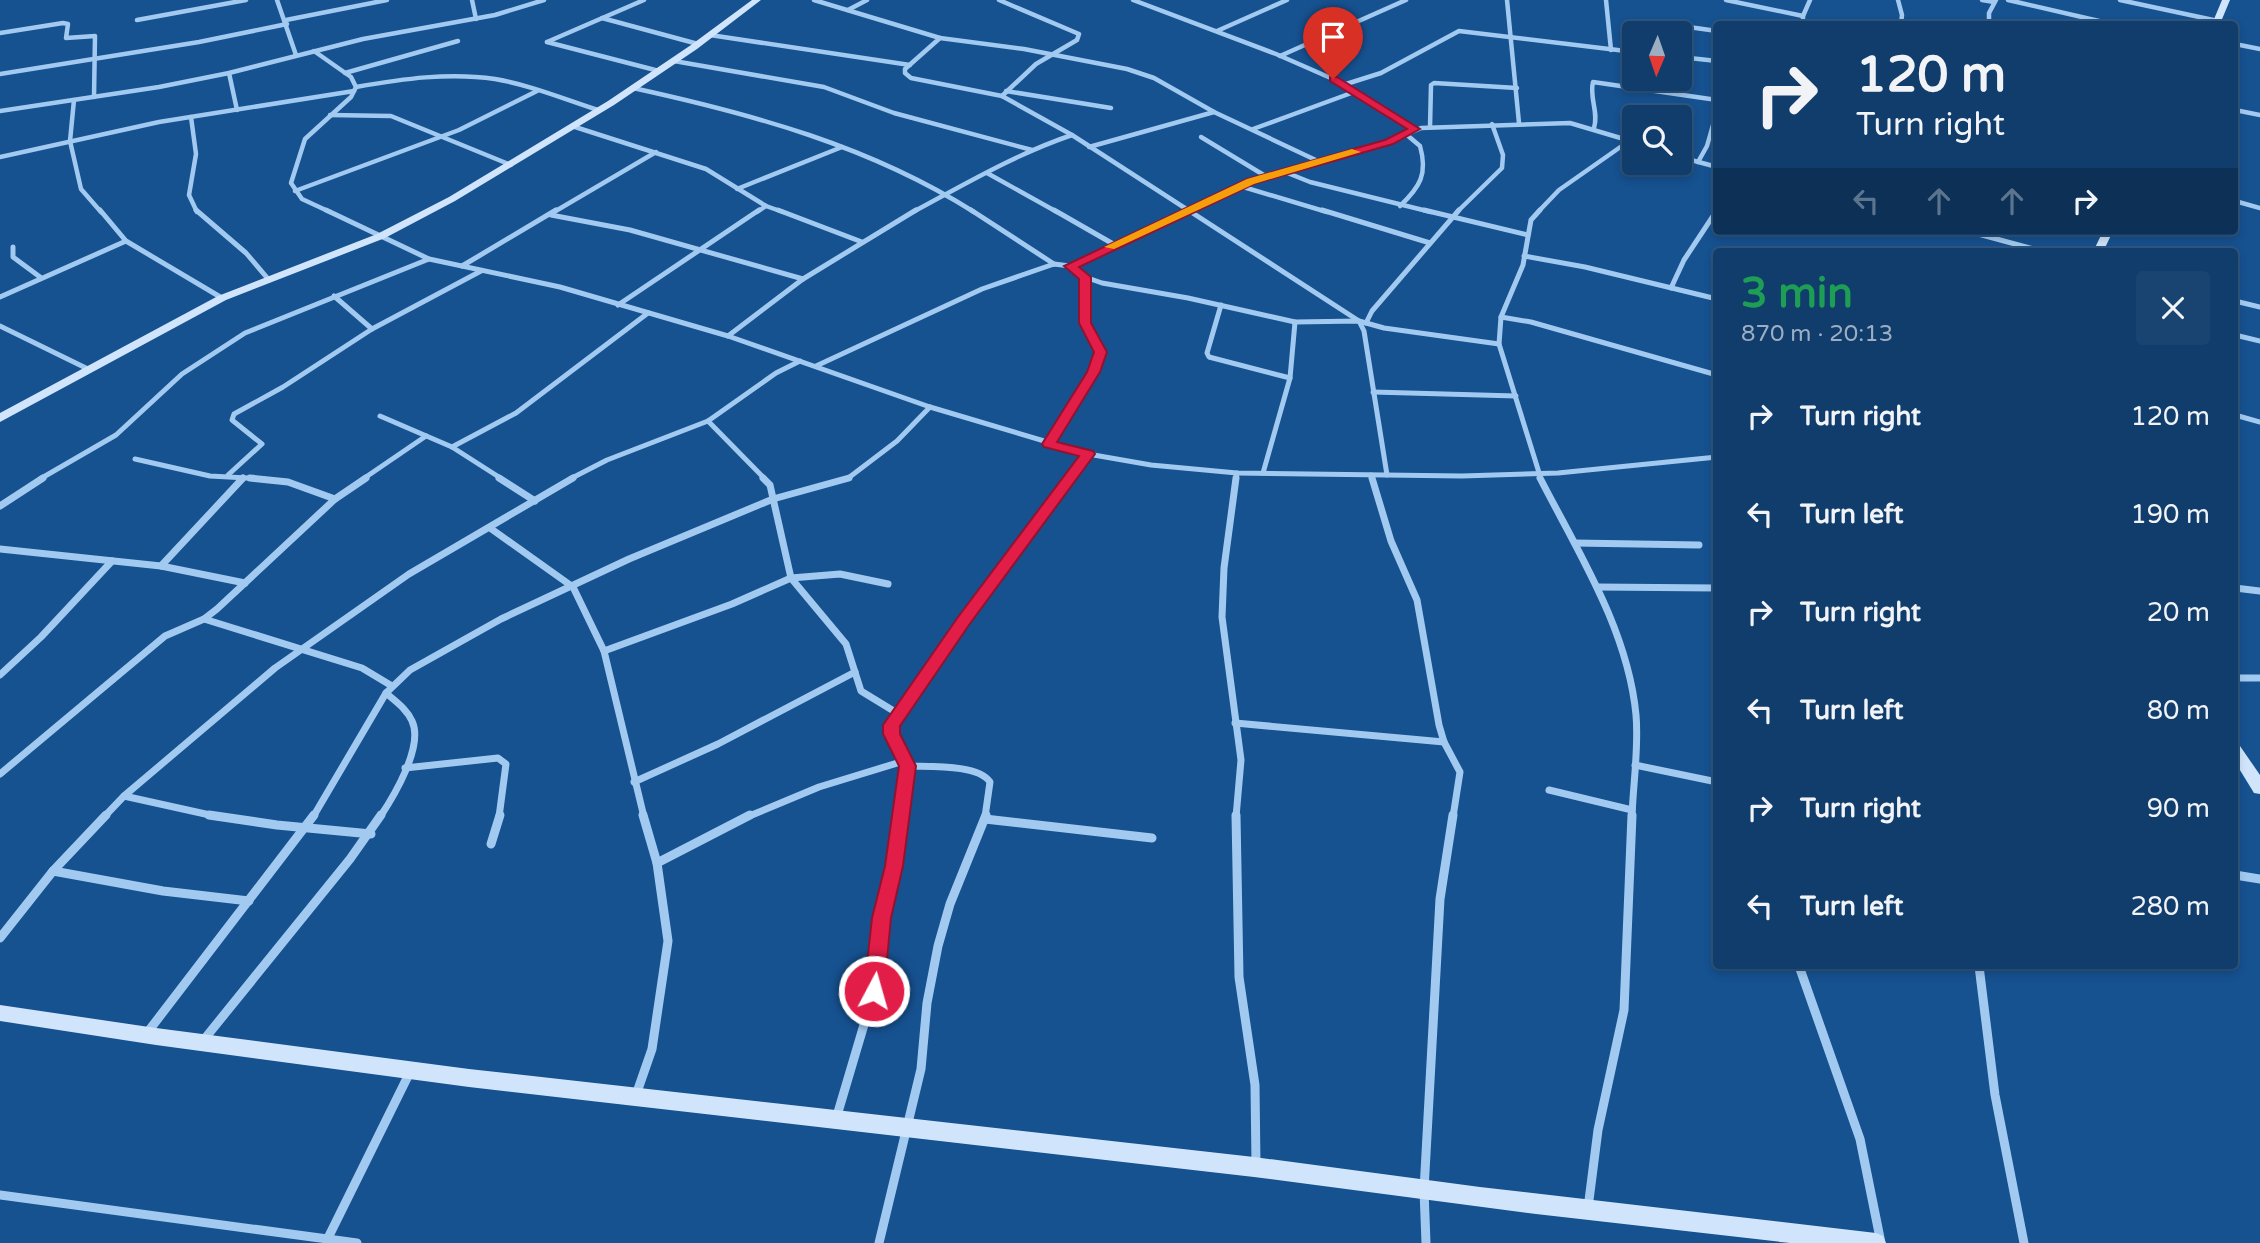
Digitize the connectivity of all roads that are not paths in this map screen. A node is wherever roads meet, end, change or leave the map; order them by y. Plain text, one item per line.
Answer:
1 (246, 0) edge
2 (277, 0) edge
3 (387, 0) edge
4 (472, 0) edge
5 (544, 0) edge
6 (644, 0) edge
7 (757, 0) edge
8 (814, 0) edge
9 (867, 0) edge
10 (999, 0) edge
11 (1133, 0) edge
12 (1158, 0) edge
13 (1287, 0) edge
14 (1406, 0) edge
15 (1505, 0) edge
16 (1606, 0) edge
17 (1726, 0) edge
18 (1810, 0) edge
19 (1898, 0) edge
20 (1982, 0) edge
21 (2007, 0) edge
22 (2120, 0) edge
23 (2226, 0) edge
24 (1995, 1) edge
25 (1144, 4) junction
26 (848, 10) junction
27 (1803, 16) junction
28 (601, 18) junction
29 (476, 19) junction
30 (137, 20) dead end
31 (1802, 21) edge
32 (1901, 21) edge
33 (1990, 21) edge
34 (2099, 21) edge
35 (2209, 21) edge
36 (2218, 21) edge
37 (287, 22) junction
38 (1692, 27) edge
39 (1713, 30) edge
40 (1216, 31) junction
41 (0, 33) edge
42 (710, 35) junction
43 (1509, 36) junction
44 (940, 38) junction
45 (458, 41) dead end
46 (698, 44) junction
47 (2238, 45) edge
48 (2260, 49) edge
49 (1611, 50) junction
50 (314, 51) junction
51 (1622, 51) edge
52 (1051, 54) junction
53 (296, 55) junction
54 (1280, 56) junction
55 (97, 58) junction
56 (1692, 58) edge
57 (674, 61) junction
58 (1713, 61) edge
59 (910, 65) junction
60 (659, 71) junction
61 (229, 72) junction
62 (0, 74) edge
63 (345, 74) junction
64 (1343, 85) junction
65 (633, 88) junction
66 (1517, 88) junction
67 (355, 89) junction
68 (537, 91) junction
69 (1354, 92) junction
70 (1004, 94) junction
71 (94, 97) junction
72 (1713, 99) edge
73 (74, 100) junction
74 (1111, 108) dead end
75 (237, 110) junction
76 (598, 110) junction
77 (0, 111) edge
78 (2238, 111) edge
79 (1214, 112) junction
80 (330, 115) junction
81 (2260, 115) edge
82 (191, 117) junction
83 (1519, 123) junction
84 (1492, 124) junction
85 (1713, 125) edge
86 (572, 126) junction
87 (1430, 127) junction
88 (1594, 128) junction
89 (1252, 129) junction
90 (1415, 129) junction
91 (1072, 135) junction
92 (1407, 135) junction
93 (440, 136) junction
94 (1201, 137) dead end
95 (1622, 138) edge
96 (70, 141) junction
97 (843, 147) junction
98 (1089, 147) junction
99 (1622, 149) edge
100 (1032, 150) junction
101 (656, 152) junction
102 (0, 157) edge
103 (1692, 160) edge
104 (1320, 162) junction
105 (1699, 162) junction
106 (511, 165) junction
107 (1713, 166) edge
108 (1284, 172) junction
109 (987, 173) junction
110 (1267, 177) junction
111 (1240, 186) junction
112 (737, 189) junction
113 (295, 191) junction
114 (947, 195) junction
115 (2238, 202) edge
116 (766, 206) junction
117 (1400, 206) junction
118 (2260, 208) edge
119 (1188, 210) junction
120 (551, 215) junction
121 (1713, 216) edge
122 (1450, 219) junction
123 (1528, 235) junction
124 (1992, 235) edge
125 (381, 236) junction
126 (126, 241) junction
127 (862, 242) junction
128 (1430, 243) junction
129 (1115, 245) junction
130 (13, 247) dead end
131 (700, 248) junction
132 (2033, 248) edge
133 (1524, 256) junction
134 (429, 259) junction
135 (1054, 264) junction
136 (462, 266) junction
137 (1070, 266) junction
138 (482, 270) junction
139 (40, 277) junction
140 (1085, 277) junction
141 (803, 279) junction
142 (270, 280) junction
143 (1671, 288) junction
144 (334, 296) junction
145 (0, 297) edge
146 (1713, 298) edge
147 (222, 299) junction
148 (2238, 302) edge
149 (618, 305) junction
150 (1222, 305) junction
151 (2260, 307) edge
152 (648, 313) junction
153 (1501, 317) junction
154 (1296, 322) junction
155 (1363, 322) junction
156 (0, 326) edge
157 (372, 329) junction
158 (728, 336) junction
159 (2238, 336) edge
160 (2260, 341) edge
161 (1499, 344) junction
162 (800, 361) junction
163 (816, 366) junction
164 (90, 370) junction
165 (1713, 374) edge
166 (1290, 378) junction
167 (1373, 393) junction
168 (1516, 396) junction
169 (930, 407) junction
170 (380, 416) dead end
171 (2238, 416) edge
172 (0, 418) edge
173 (708, 421) junction
174 (2260, 422) edge
175 (426, 436) junction
176 (1049, 444) junction
177 (452, 447) junction
178 (1088, 454) junction
179 (1713, 457) edge
180 (135, 459) dead end
181 (1237, 473) junction
182 (1263, 473) junction
183 (1538, 474) junction
184 (228, 475) junction
185 (1371, 475) junction
186 (1387, 475) junction
187 (243, 478) junction
188 (335, 499) junction
189 (772, 499) junction
190 (535, 500) junction
191 (0, 506) edge
192 (490, 528) junction
193 (1575, 543) junction
194 (1699, 545) dead end
195 (0, 549) edge
196 (112, 561) junction
197 (161, 566) junction
198 (791, 578) junction
199 (245, 583) junction
200 (888, 584) dead end
201 (573, 587) junction
202 (1597, 587) junction
203 (1713, 587) edge
204 (2238, 588) edge
205 (2260, 591) edge
206 (204, 619) junction
207 (304, 649) junction
208 (604, 651) junction
209 (4, 667) edge
210 (855, 672) junction
211 (0, 675) edge
212 (2238, 678) edge
213 (2260, 678) edge
214 (389, 690) junction
215 (897, 713) junction
216 (1235, 723) junction
217 (1444, 742) junction
218 (2238, 754) edge
219 (906, 764) junction
220 (1634, 765) junction
221 (405, 768) junction
222 (0, 774) edge
223 (1713, 781) edge
224 (635, 782) junction
225 (2259, 784) edge
226 (1549, 790) dead end
227 (124, 796) junction
228 (1632, 810) junction
229 (985, 819) junction
230 (306, 829) junction
231 (370, 834) junction
232 (1152, 838) dead end
233 (491, 844) dead end
234 (657, 863) junction
235 (53, 871) junction
236 (2238, 875) edge
237 (2260, 879) edge
238 (249, 901) junction
239 (0, 938) edge
240 (1800, 969) edge
241 (1979, 969) edge
242 (0, 1013) edge
243 (145, 1037) junction
244 (200, 1045) junction
245 (411, 1072) junction
246 (635, 1099) junction
247 (835, 1122) junction
248 (906, 1130) junction
249 (1256, 1167) junction
250 (1424, 1190) junction
251 (0, 1195) edge
252 (1588, 1209) junction
253 (327, 1241) edge
254 (357, 1243) edge
255 (879, 1243) edge
256 (1426, 1243) edge
257 (1876, 1243) edge
258 (1881, 1243) edge
259 (2024, 1243) edge

1 - 30 street
2 - 37 street
3 - 37 street
4 - 29 street
5 - 29 street
6 - 28 street
7 - 42 street
8 - 26 street
9 - 26 street
10 - 52 street
11 - 25 street
12 - 25 street
13 - 40 street
14 - 54 street
15 - 43 street
16 - 49 street
17 - 27 street
18 - 27 street
19 - 32 street
20 - 24 street
21 - 34 street
22 - 35 street
23 - 36 street
24 - 33 street
25 - 40 street
26 - 44 street
27 - 31 street
28 - 46 street
28 - 60 street
29 - 50 street
37 - 53 street
37 - 55 street
38 - 39 street
40 - 54 street
41 - 55 street
42 - 46 street
42 - 59 street
43 - 49 street
43 - 64 street
43 - 66 street
44 - 52 street
44 - 59 street
45 - 63 street
46 - 57 street
47 - 48 street
49 - 51 street
50 - 53 street
50 - 63 street
52 - 70 street
52 - 79 street
53 - 61 street
54 - 64 street
55 - 62 street
55 - 71 street
56 - 58 street
57 - 60 street
57 - 100 street
59 - 70 street
60 - 65 street
61 - 71 street
61 - 75 street
63 - 67 street
64 - 69 street
65 - 76 street
65 - 97 street
66 - 83 street
66 - 87 street
67 - 68 street
67 - 75 street
67 - 80 street
68 - 76 street
68 - 93 street
69 - 89 street
69 - 90 street
70 - 74 street
70 - 91 street
71 - 73 street
72 - 88 street
73 - 77 street
73 - 96 street
75 - 82 street
76 - 86 street
78 - 81 street
79 - 89 street
79 - 98 street
80 - 93 street
80 - 113 street
82 - 96 street
82 - 142 street
83 - 84 street
83 - 88 street
84 - 87 street
84 - 122 street
85 - 105 street
86 - 101 street
86 - 106 street
87 - 90 street
88 - 95 street
89 - 104 street
90 - 92 street
91 - 98 street
91 - 100 street
92 - 104 street
92 - 117 street
93 - 106 street
93 - 113 street
94 - 110 street
96 - 102 street
96 - 126 street
97 - 112 street
97 - 114 street
98 - 119 street
99 - 123 street
100 - 109 street
101 - 112 street
101 - 120 street
103 - 105 street
104 - 108 street
105 - 107 street
106 - 125 street
108 - 110 street
108 - 117 street
109 - 114 street
109 - 129 street
110 - 111 street
111 - 119 street
111 - 128 street
112 - 116 street
113 - 125 street
114 - 127 street
114 - 135 street
115 - 118 street
116 - 127 street
116 - 131 street
117 - 122 street
119 - 129 street
119 - 155 street
120 - 131 street
120 - 136 street
121 - 143 street
122 - 123 street
122 - 128 street
123 - 133 street
124 - 132 street
125 - 134 street
125 - 142 street
126 - 139 street
126 - 147 street
127 - 141 street
128 - 155 street
129 - 137 street
130 - 139 street
131 - 141 street
131 - 149 street
133 - 143 street
133 - 153 street
134 - 136 street
134 - 144 street
135 - 137 street
135 - 163 street
136 - 138 street
137 - 140 street
138 - 149 street
138 - 157 street
139 - 145 street
140 - 150 street
140 - 176 street
141 - 158 street
142 - 147 street
143 - 146 street
144 - 157 street
144 - 191 street
147 - 164 street
148 - 151 street
149 - 152 street
150 - 154 street
150 - 166 street
152 - 158 street
152 - 177 street
153 - 161 street
153 - 165 street
154 - 155 street
154 - 166 street
155 - 161 street
155 - 167 street
156 - 164 street
157 - 184 street
158 - 162 street
159 - 160 street
161 - 168 street
162 - 163 street
162 - 173 street
163 - 169 street
164 - 172 street
166 - 182 street
167 - 168 street
167 - 186 street
168 - 183 street
169 - 176 street
169 - 189 street
170 - 175 street
171 - 174 street
173 - 189 street
173 - 190 street
175 - 177 street
175 - 188 street
176 - 178 street
177 - 190 street
178 - 181 street
178 - 215 street
179 - 183 street
180 - 184 street
181 - 182 street
181 - 216 street
182 - 185 street
183 - 186 street
183 - 193 street
184 - 187 street
185 - 186 street
185 - 217 street
187 - 188 street
187 - 197 street
188 - 199 street
189 - 198 street
189 - 201 street
190 - 192 street
192 - 201 street
192 - 207 street
193 - 194 street
193 - 202 street
195 - 196 street
196 - 197 street
196 - 209 street
197 - 199 street
198 - 200 street
198 - 208 street
198 - 210 street
199 - 206 street
201 - 208 street
201 - 214 street
202 - 203 street
202 - 220 street
204 - 205 street
206 - 207 street
206 - 222 street
207 - 214 street
207 - 227 street
208 - 224 street
209 - 211 street
210 - 215 street
210 - 224 street
212 - 213 street
214 - 221 street
214 - 230 street
215 - 219 street
216 - 217 street
216 - 249 street
217 - 250 street
218 - 225 street
219 - 229 street
219 - 234 street
219 - 247 street
220 - 223 street
220 - 228 street
221 - 231 street
221 - 233 street
224 - 234 street
226 - 228 street
227 - 230 street
227 - 235 street
228 - 252 street
229 - 232 street
229 - 248 street
230 - 231 street
230 - 238 street
231 - 244 street
234 - 246 street
235 - 238 street
235 - 239 street
236 - 237 street
238 - 243 street
240 - 258 street
241 - 259 street
242 - 243 street
243 - 244 street
244 - 245 street
245 - 246 street
245 - 253 street
246 - 247 street
247 - 248 street
248 - 249 street
248 - 255 street
249 - 250 street
250 - 252 street
250 - 256 street
251 - 253 street
252 - 257 street
253 - 254 street

